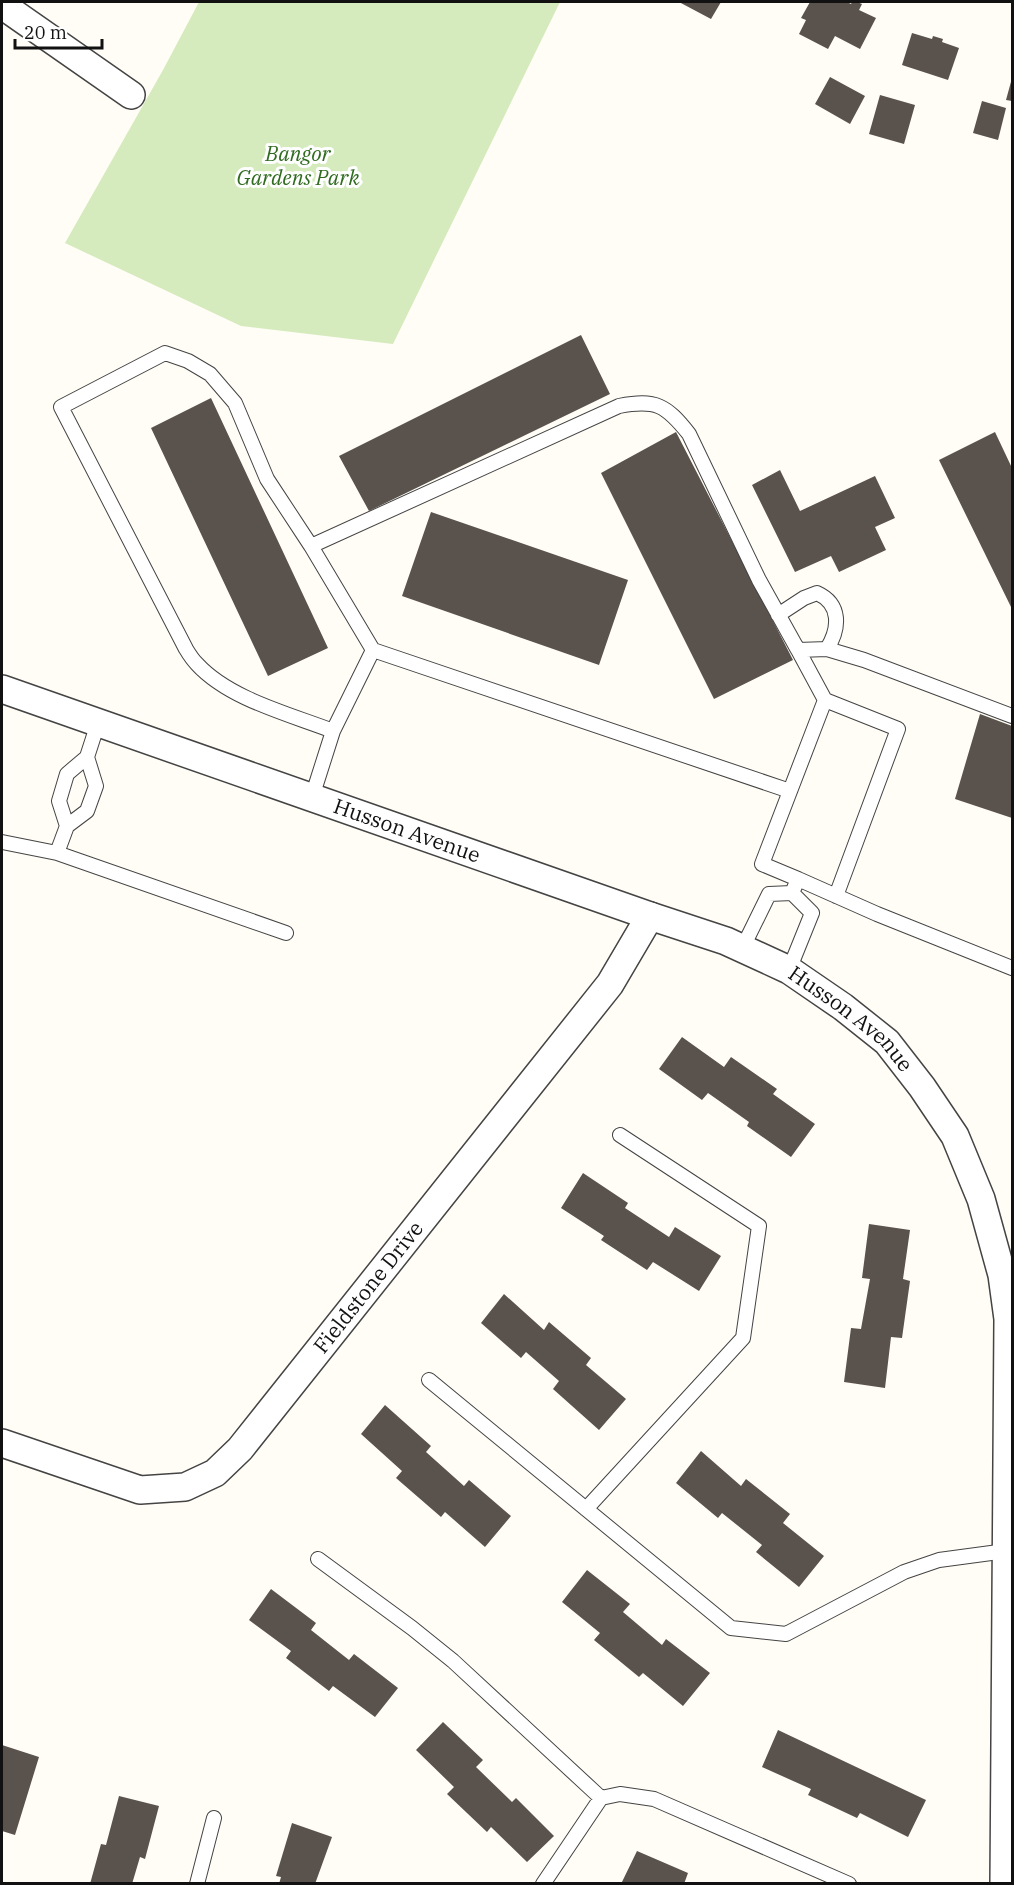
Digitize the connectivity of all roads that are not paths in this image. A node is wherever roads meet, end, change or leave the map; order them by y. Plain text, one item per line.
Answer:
1 (9, 6) edge
2 (131, 95) dead end
3 (311, 546) junction
4 (778, 615) junction
5 (827, 649) junction
6 (373, 650) junction
7 (798, 650) junction
8 (2, 689) edge
9 (825, 700) junction
10 (1012, 716) edge
11 (98, 723) junction
12 (333, 731) junction
13 (87, 757) junction
14 (790, 791) junction
15 (312, 797) junction
16 (67, 826) junction
17 (2, 842) edge
18 (57, 853) junction
19 (798, 879) junction
20 (792, 893) junction
21 (836, 896) junction
22 (650, 916) junction
23 (286, 933) dead end
24 (742, 949) junction
25 (1012, 968) edge
26 (789, 970) junction
27 (620, 1135) dead end
28 (429, 1380) dead end
29 (2, 1443) edge
30 (586, 1509) junction
31 (1006, 1551) junction
32 (318, 1559) dead end
33 (601, 1798) junction
34 (214, 1818) dead end
35 (197, 1884) edge
36 (543, 1884) edge
37 (849, 1884) edge
38 (1004, 1884) edge

1 - 2 street
3 - 4 lane
3 - 6 lane
3 - 12 lane
4 - 5 lane
4 - 7 lane
5 - 7 lane
5 - 10 lane
6 - 12 lane
6 - 14 lane
7 - 9 lane
8 - 11 street, Husson Avenue
9 - 14 lane
9 - 21 lane
11 - 13 lane
11 - 15 street, Husson Avenue
12 - 15 lane
13 - 16 lane
13 - 16 lane
14 - 19 lane
15 - 22 street, Husson Avenue
16 - 18 lane
17 - 18 lane
18 - 23 lane
19 - 20 lane
19 - 21 lane
20 - 24 lane
20 - 26 lane
21 - 25 lane
22 - 24 street, Husson Avenue
22 - 29 street, Fieldstone Drive
24 - 26 street, Husson Avenue
26 - 31 street, Husson Avenue
27 - 30 lane
28 - 30 lane
30 - 31 lane
31 - 38 street, Husson Avenue
32 - 33 lane
33 - 36 lane
33 - 37 lane
34 - 35 lane

